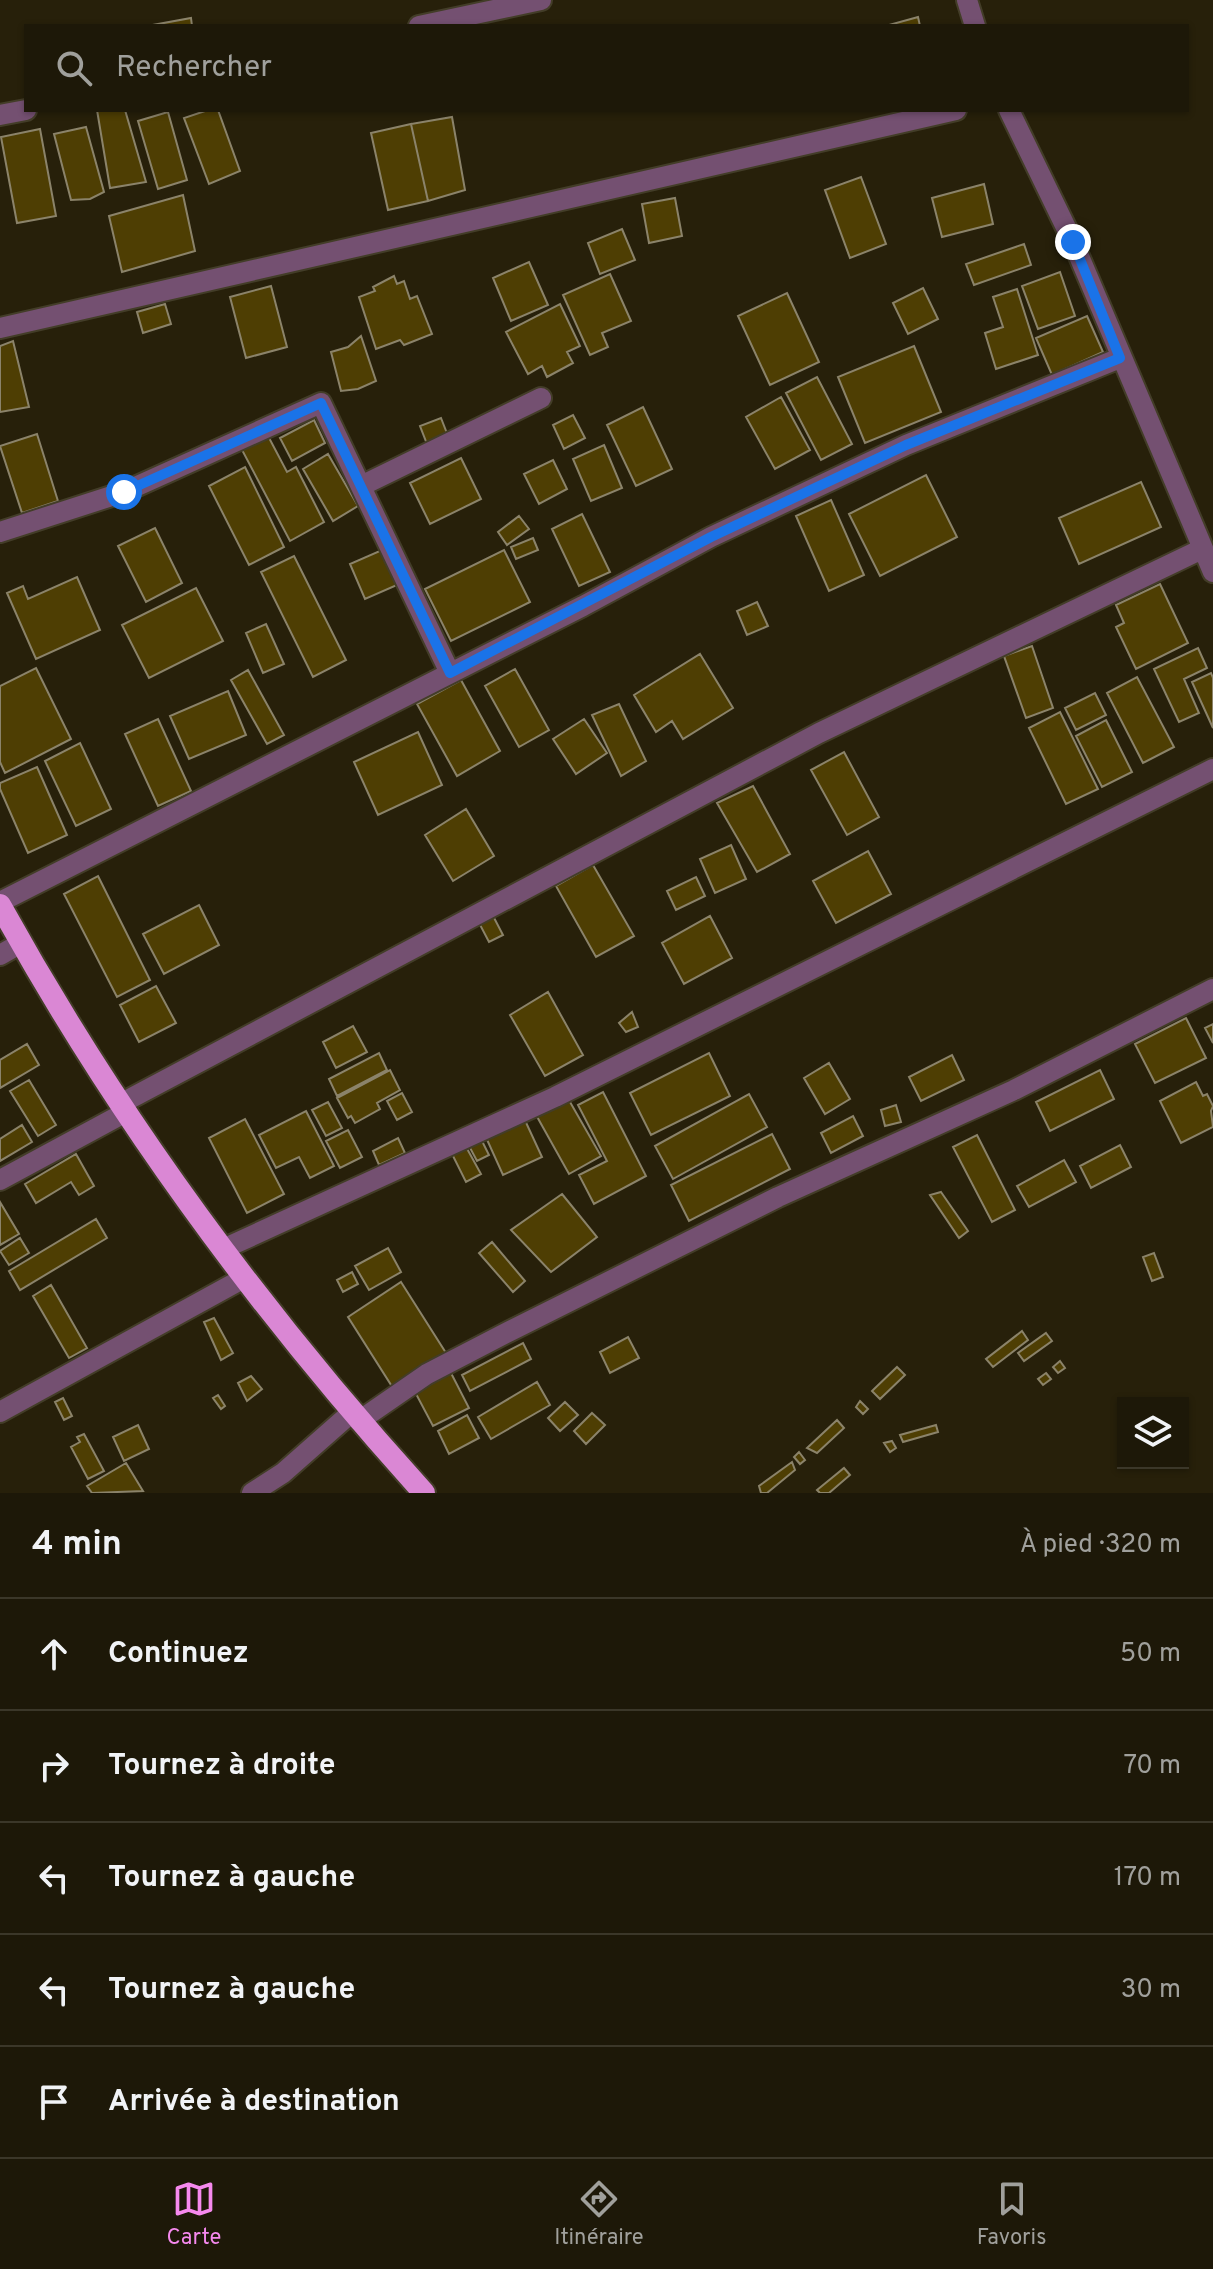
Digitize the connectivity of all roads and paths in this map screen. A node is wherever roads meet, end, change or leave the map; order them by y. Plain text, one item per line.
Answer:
1 (541, 0) edge
2 (967, 0) edge
3 (428, 24) edge
4 (974, 24) edge
5 (24, 110) edge
6 (947, 112) edge
7 (1010, 112) edge
8 (0, 115) edge
9 (0, 328) edge
10 (1120, 358) junction
11 (541, 398) dead end
12 (361, 486) junction
13 (0, 532) edge
14 (1202, 549) junction
15 (1213, 572) edge
16 (450, 673) junction
17 (1213, 769) edge
18 (0, 904) edge
19 (21, 943) junction
20 (0, 955) edge
21 (1213, 989) edge
22 (123, 1108) junction
23 (0, 1180) edge
24 (223, 1249) junction
25 (244, 1278) junction
26 (0, 1412) edge
27 (355, 1417) junction
28 (252, 1493) edge
29 (424, 1493) edge

1 - 3 street
2 - 4 street
5 - 8 street
6 - 9 street
7 - 10 street
10 - 14 street
10 - 16 street
11 - 12 street
12 - 13 street
12 - 16 street
14 - 15 street
14 - 22 street
16 - 18 street
17 - 24 street
18 - 19 highway
19 - 20 street
19 - 22 highway
21 - 27 street
22 - 23 street
22 - 24 highway
24 - 25 highway
25 - 26 street
25 - 27 highway
27 - 28 street
27 - 29 highway

